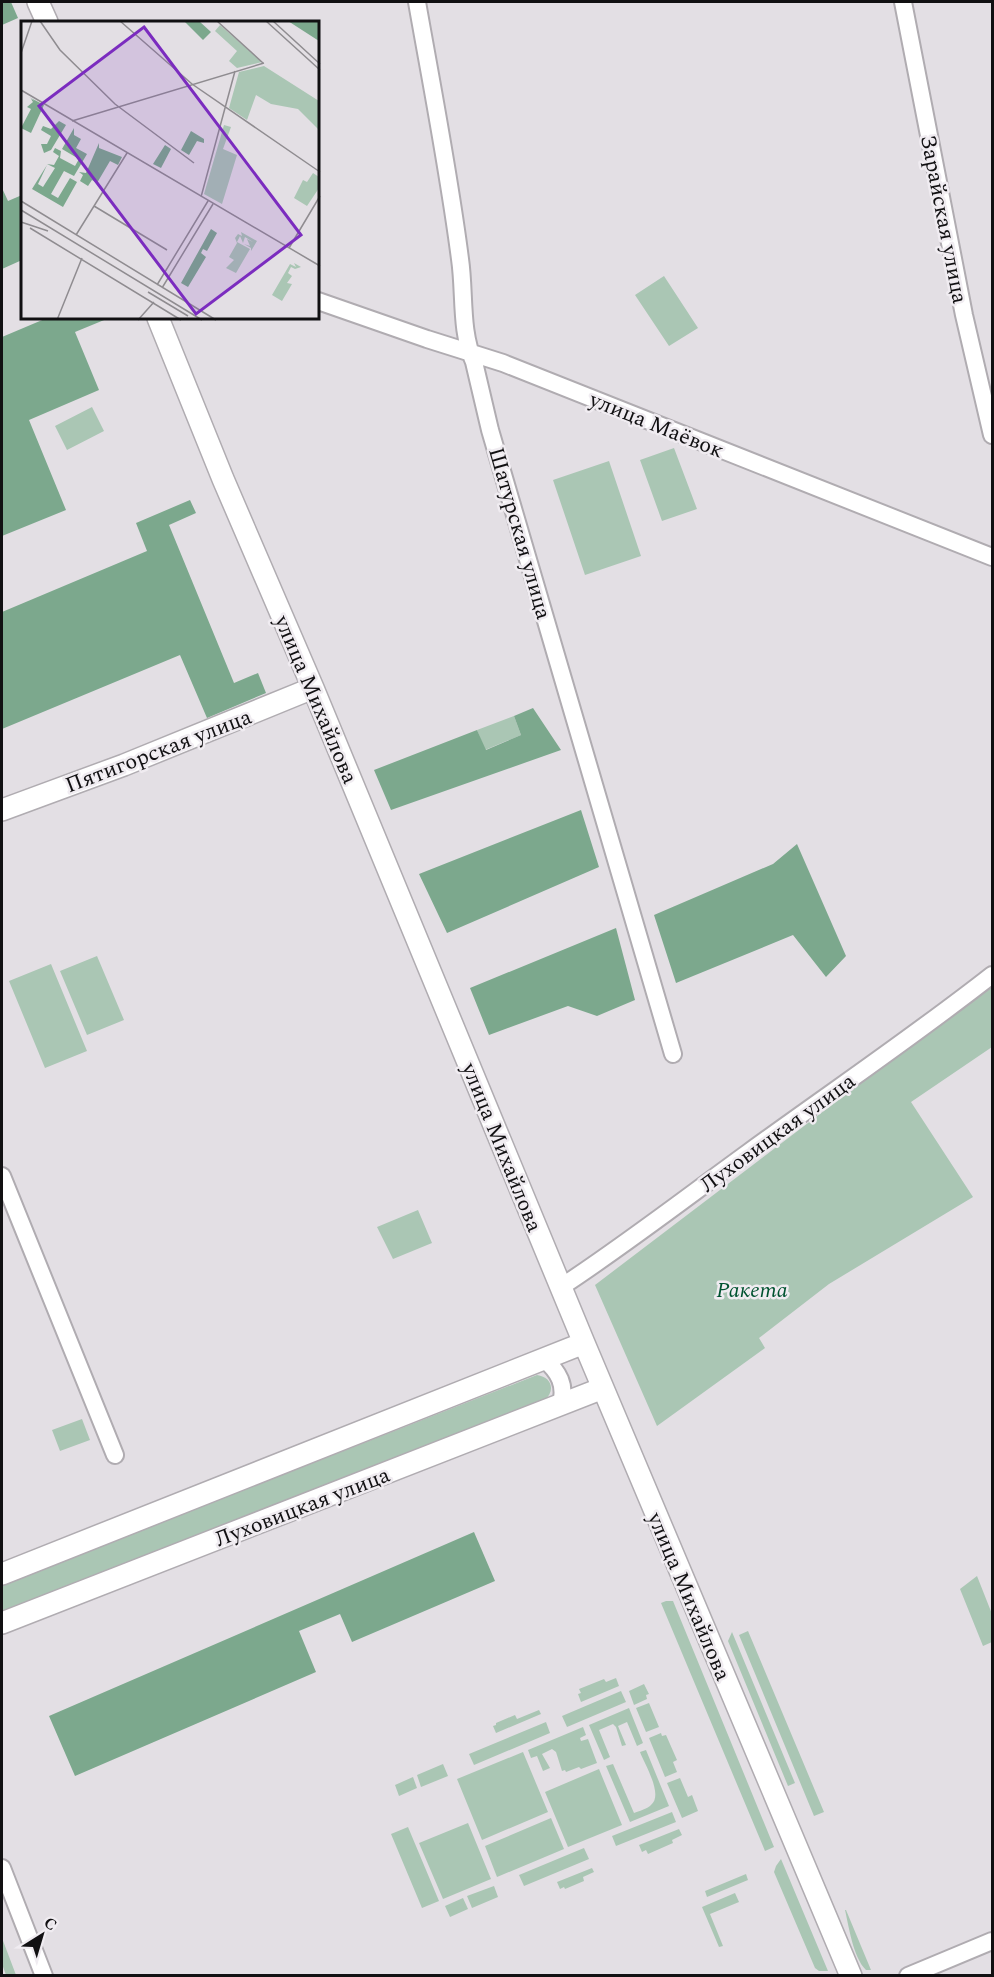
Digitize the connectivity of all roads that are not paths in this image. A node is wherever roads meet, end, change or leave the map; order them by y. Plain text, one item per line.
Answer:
1 (38, 2) edge
2 (417, 2) edge
3 (903, 2) edge
4 (47, 21) edge
5 (320, 302) edge
6 (159, 320) edge
7 (470, 353) junction
8 (993, 435) edge
9 (993, 557) edge
10 (313, 688) junction
11 (2, 810) edge
12 (993, 975) edge
13 (674, 1054) dead end
14 (2, 1176) edge
15 (561, 1287) junction
16 (584, 1343) junction
17 (544, 1359) junction
18 (603, 1388) junction
19 (561, 1404) junction
20 (116, 1455) dead end
21 (2, 1574) edge
22 (2, 1623) edge
23 (2, 1868) edge
24 (993, 1941) edge
25 (44, 1976) edge
26 (851, 1976) edge
27 (908, 1976) edge

1 - 4 street
2 - 7 street, Шатурская улица
3 - 8 street, Зарайская улица
5 - 7 street, улица Маёвок
6 - 10 street, улица Михайлова
7 - 9 street, улица Маёвок
7 - 13 street, Шатурская улица
10 - 11 street, Пятигорская улица
10 - 15 street, улица Михайлова
12 - 15 street, Луховицкая улица
14 - 20 street
15 - 16 street, улица Михайлова
16 - 17 street, Луховицкая улица
16 - 18 street, улица Михайлова
17 - 19 street
17 - 21 street, Луховицкая улица
18 - 19 street, Луховицкая улица
18 - 26 street, улица Михайлова
19 - 22 street, Луховицкая улица
23 - 25 street
24 - 27 street

